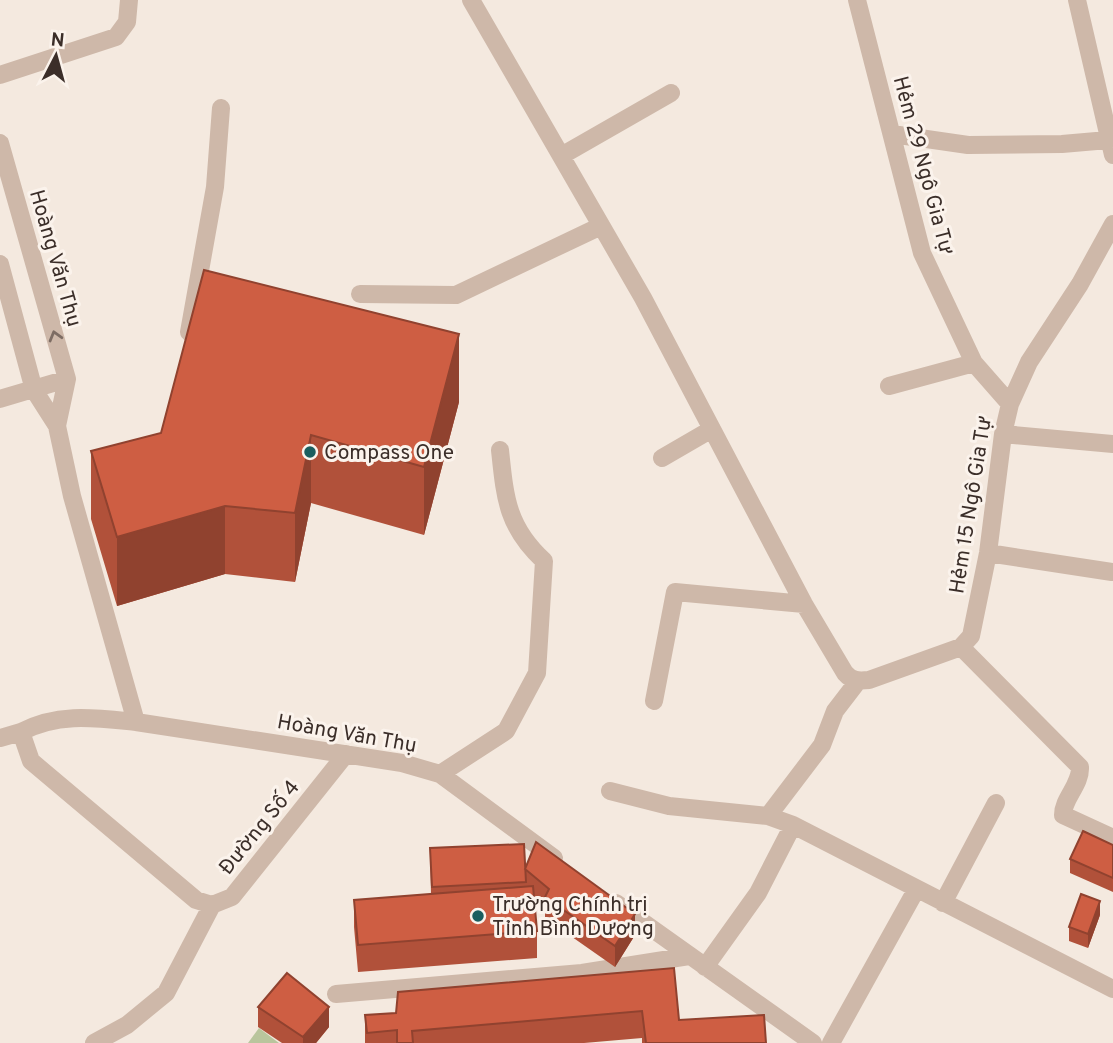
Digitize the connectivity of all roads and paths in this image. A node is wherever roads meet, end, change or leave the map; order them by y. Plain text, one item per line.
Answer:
1 (129, 0) edge
2 (471, 0) edge
3 (857, 0) edge
4 (1077, 0) edge
5 (0, 75) edge
6 (671, 93) dead end
7 (221, 108) dead end
8 (892, 134) junction
9 (0, 143) edge
10 (1110, 147) edge
11 (561, 156) junction
12 (1113, 224) edge
13 (601, 226) junction
14 (0, 264) edge
15 (360, 294) dead end
16 (186, 353) edge
17 (974, 363) junction
18 (67, 379) junction
19 (888, 386) dead end
20 (34, 390) junction
21 (0, 399) edge
22 (1010, 404) junction
23 (57, 426) junction
24 (712, 429) junction
25 (1003, 434) junction
26 (1113, 444) edge
27 (500, 450) dead end
28 (662, 458) dead end
29 (988, 553) junction
30 (1112, 572) edge
31 (804, 604) junction
32 (961, 647) junction
33 (858, 681) junction
34 (654, 701) dead end
35 (136, 722) junction
36 (22, 732) junction
37 (0, 738) edge
38 (346, 754) junction
39 (440, 774) junction
40 (610, 791) dead end
41 (996, 803) dead end
42 (768, 816) junction
43 (793, 825) junction
44 (1113, 838) edge
45 (564, 865) edge
46 (916, 890) junction
47 (606, 895) edge
48 (943, 903) junction
49 (212, 905) junction
50 (689, 956) junction
51 (705, 967) junction
52 (1113, 989) edge
53 (336, 994) dead end
54 (94, 1043) edge
55 (813, 1043) edge
56 (831, 1043) edge

1 - 5 street
2 - 11 street
3 - 8 street, Hẻm 29 Ngô Gia Tự
4 - 10 street
6 - 11 street
7 - 16 street
8 - 10 street
8 - 17 street, Hẻm 29 Ngô Gia Tự
18 -> 9 street, Hoàng Văn Thụ
11 - 13 street
12 - 22 street, Hẻm 15 Ngô Gia Tự
13 - 15 street
13 - 24 street
14 - 20 street, Hoàng Văn Thụ
17 - 19 street
17 - 22 street, Hẻm 29 Ngô Gia Tự
18 - 20 street
18 - 23 street, Hoàng Văn Thụ
20 - 21 street
20 - 23 street, Hoàng Văn Thụ
22 - 25 street, Hẻm 15 Ngô Gia Tự
23 - 35 street, Hoàng Văn Thụ
24 - 28 street
24 - 31 street
25 - 26 street
25 - 29 street, Hẻm 15 Ngô Gia Tự
27 - 39 street
29 - 30 street
29 - 32 street, Hẻm 15 Ngô Gia Tự
31 - 33 street
31 - 34 street
32 - 33 street
32 - 44 street
33 - 42 street
35 - 36 street
35 - 38 street, Hoàng Văn Thụ
36 - 37 street
36 - 49 street
38 - 39 street, Hoàng Văn Thụ
38 - 49 street, Đường Số 4
39 - 45 street, Hoàng Văn Thụ
40 - 42 street
41 - 48 street
42 - 43 street
43 - 46 street
43 - 51 street
46 - 48 street
46 - 56 street
47 - 50 street
48 - 52 street
49 - 54 street, Đường Số 4
50 - 51 street
50 - 53 street
51 - 55 street

